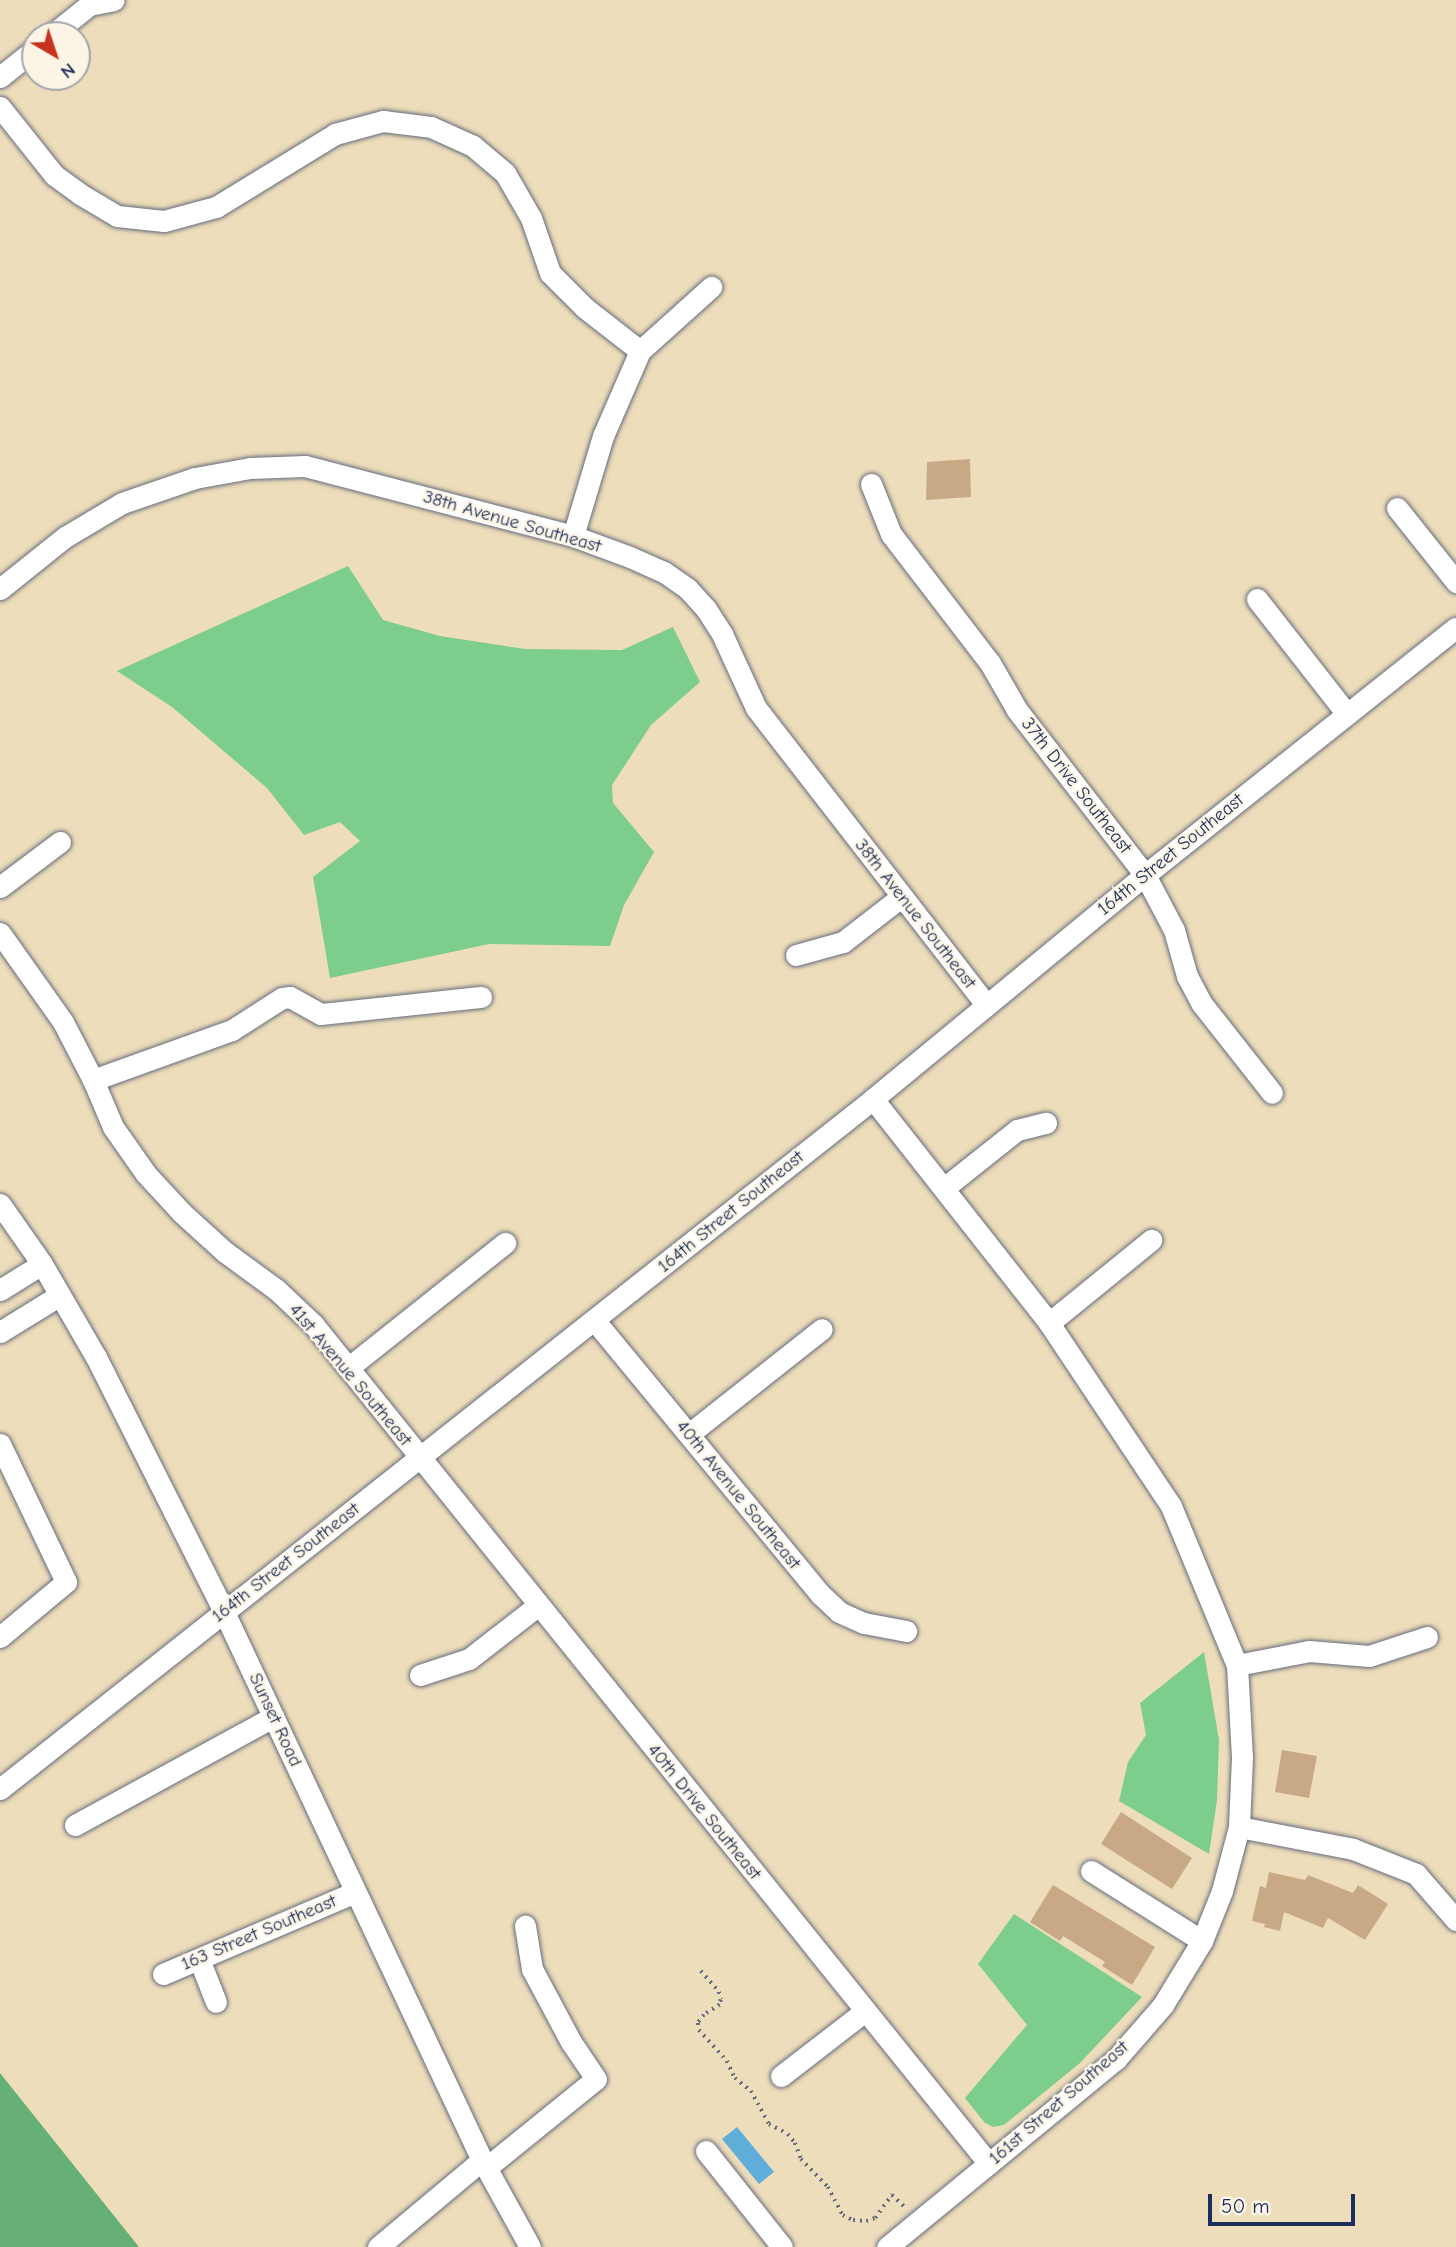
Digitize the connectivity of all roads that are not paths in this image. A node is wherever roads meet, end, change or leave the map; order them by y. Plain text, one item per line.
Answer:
1 (114, 0) edge
2 (69, 21) edge
3 (21, 60) edge
4 (0, 77) edge
5 (0, 107) edge
6 (710, 287) dead end
7 (640, 351) junction
8 (871, 484) dead end
9 (1397, 508) dead end
10 (573, 536) junction
11 (1456, 582) edge
12 (0, 589) edge
13 (1257, 599) dead end
14 (1456, 628) edge
15 (1347, 714) junction
16 (60, 842) dead end
17 (1145, 875) junction
18 (0, 887) edge
19 (901, 897) junction
20 (0, 933) edge
21 (796, 955) dead end
22 (481, 997) dead end
23 (986, 1004) junction
24 (93, 1080) junction
25 (1272, 1093) dead end
26 (873, 1099) junction
27 (1046, 1123) dead end
28 (944, 1188) junction
29 (0, 1204) edge
30 (1152, 1240) dead end
31 (505, 1243) dead end
32 (43, 1264) junction
33 (0, 1290) edge
34 (60, 1295) junction
35 (595, 1321) junction
36 (1049, 1323) junction
37 (822, 1329) dead end
38 (0, 1332) edge
39 (348, 1368) junction
40 (689, 1434) junction
41 (0, 1444) edge
42 (420, 1459) junction
43 (537, 1606) junction
44 (224, 1612) junction
45 (906, 1631) dead end
46 (0, 1637) edge
47 (1427, 1637) dead end
48 (1237, 1665) junction
49 (420, 1675) dead end
50 (273, 1717) junction
51 (0, 1789) edge
52 (75, 1825) dead end
53 (1239, 1827) junction
54 (1091, 1871) dead end
55 (355, 1892) junction
56 (1456, 1920) edge
57 (525, 1926) dead end
58 (1202, 1941) junction
59 (199, 1959) junction
60 (163, 1974) dead end
61 (216, 2002) dead end
62 (865, 2011) junction
63 (781, 2076) dead end
64 (706, 2151) dead end
65 (484, 2164) junction
66 (989, 2164) junction
67 (379, 2247) edge
68 (530, 2247) edge
69 (782, 2247) edge
70 (887, 2247) edge

1 - 2 street
3 - 4 street
5 - 7 street
6 - 7 street
7 - 10 street
8 - 17 street, 37th Drive Southeast
9 - 11 street
10 - 12 street, 38th Avenue Southeast
10 - 19 street, 38th Avenue Southeast
13 - 15 street
14 - 15 street, 164th Street Southeast
15 - 17 street, 164th Street Southeast
16 - 18 street
17 - 23 street, 164th Street Southeast
17 - 25 street, 37th Drive Southeast
19 - 21 street
19 - 23 street, 38th Avenue Southeast
20 - 24 street, 41st Avenue Southeast
22 - 24 street
23 - 26 street, 164th Street Southeast
24 - 39 street, 41st Avenue Southeast
26 - 28 street, 161st Street Southeast
26 - 35 street, 164th Street Southeast
27 - 28 street
28 - 36 street, 161st Street Southeast
29 - 32 street, Sunset Road
30 - 36 street
31 - 39 street
32 - 33 street
32 - 34 street, Sunset Road
34 - 38 street
34 - 44 street, Sunset Road
35 - 40 street, 40th Avenue Southeast
35 - 42 street, 164th Street Southeast
36 - 48 street, 161st Street Southeast
37 - 40 street
39 - 42 street, 41st Avenue Southeast
40 - 45 street, 40th Avenue Southeast
41 - 46 street
42 - 43 street, 40th Drive Southeast
42 - 44 street, 164th Street Southeast
43 - 49 street
43 - 62 street, 40th Drive Southeast
44 - 50 street, Sunset Road
44 - 51 street, 164th Street Southeast
47 - 48 street
48 - 53 street, 161st Street Southeast
50 - 52 street
50 - 55 street, Sunset Road
53 - 56 street
53 - 58 street, 161st Street Southeast
54 - 58 street
55 - 59 street, 163 Street Southeast
55 - 65 street, Sunset Road
57 - 65 street
58 - 66 street, 161st Street Southeast
59 - 60 street, 163 Street Southeast
59 - 61 street
62 - 63 street
62 - 66 street, 40th Drive Southeast
64 - 69 street
65 - 67 street
65 - 68 street, Sunset Road
66 - 70 street, 161st Street Southeast

